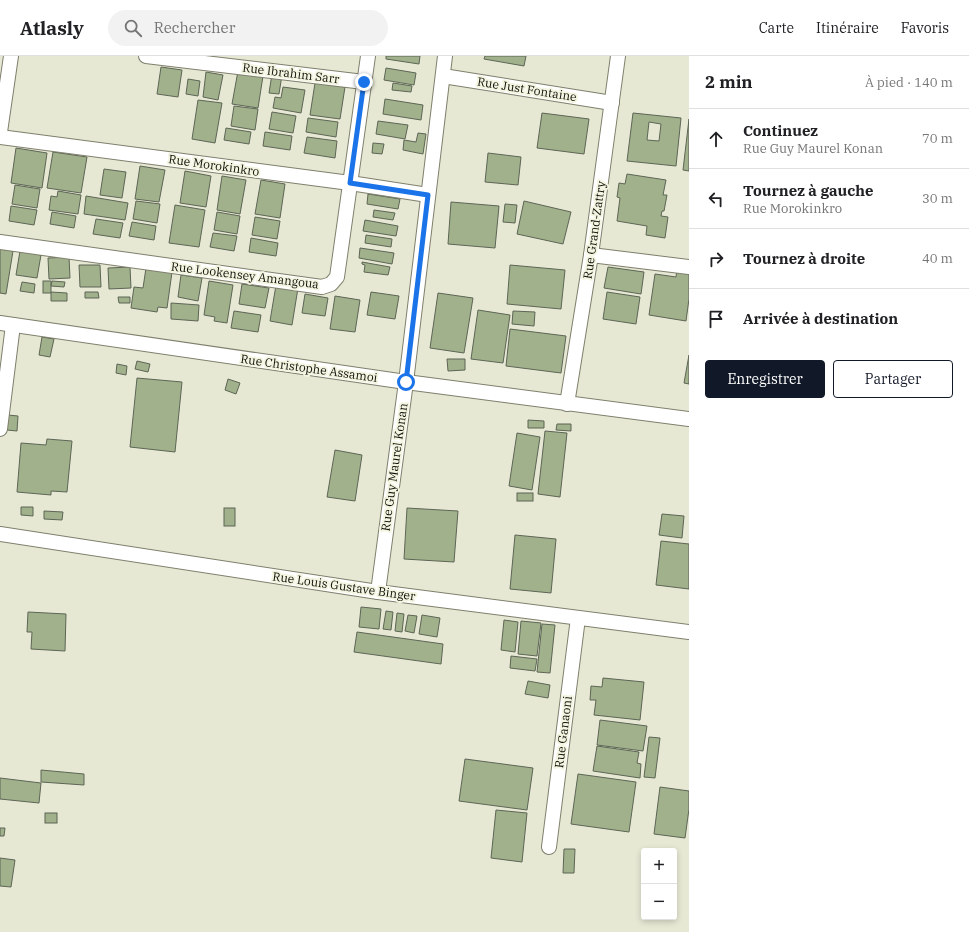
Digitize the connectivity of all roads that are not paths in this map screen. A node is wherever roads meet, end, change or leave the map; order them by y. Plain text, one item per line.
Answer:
1 (11, 56) edge
2 (146, 56) edge
3 (368, 56) edge
4 (445, 56) edge
5 (618, 56) edge
6 (242, 62) edge
7 (443, 76) junction
8 (364, 82) junction
9 (612, 103) junction
10 (0, 132) edge
11 (0, 137) edge
12 (350, 183) junction
13 (428, 195) junction
14 (0, 242) edge
15 (591, 255) junction
16 (689, 267) edge
17 (6, 324) edge
18 (406, 382) junction
19 (567, 404) junction
20 (689, 420) edge
21 (0, 429) edge
22 (0, 534) edge
23 (378, 592) junction
24 (578, 618) junction
25 (689, 632) edge
26 (549, 847) dead end

1 - 10 street
2 - 6 street, Rue Ibrahim Sarr
3 - 8 street, Rue Lookensey Amangoua
4 - 7 street, Rue Guy Maurel Konan
5 - 9 street, Rue Grand-Zattry
6 - 8 street, Rue Ibrahim Sarr
7 - 9 street, Rue Just Fontaine
7 - 13 street, Rue Guy Maurel Konan
8 - 12 street, Rue Lookensey Amangoua
9 - 15 street, Rue Grand-Zattry
11 - 12 street, Rue Morokinkro
12 - 13 street, Rue Morokinkro
12 - 14 street, Rue Lookensey Amangoua
13 - 18 street, Rue Guy Maurel Konan
15 - 16 street
15 - 19 street, Rue Grand-Zattry
17 - 18 street, Rue Christophe Assamoi
17 - 21 street
18 - 19 street, Rue Christophe Assamoi
18 - 23 street, Rue Guy Maurel Konan
19 - 20 street, Rue Christophe Assamoi
22 - 23 street, Rue Louis Gustave Binger
23 - 24 street, Rue Louis Gustave Binger
24 - 25 street, Rue Louis Gustave Binger
24 - 26 street, Rue Ganaoni

